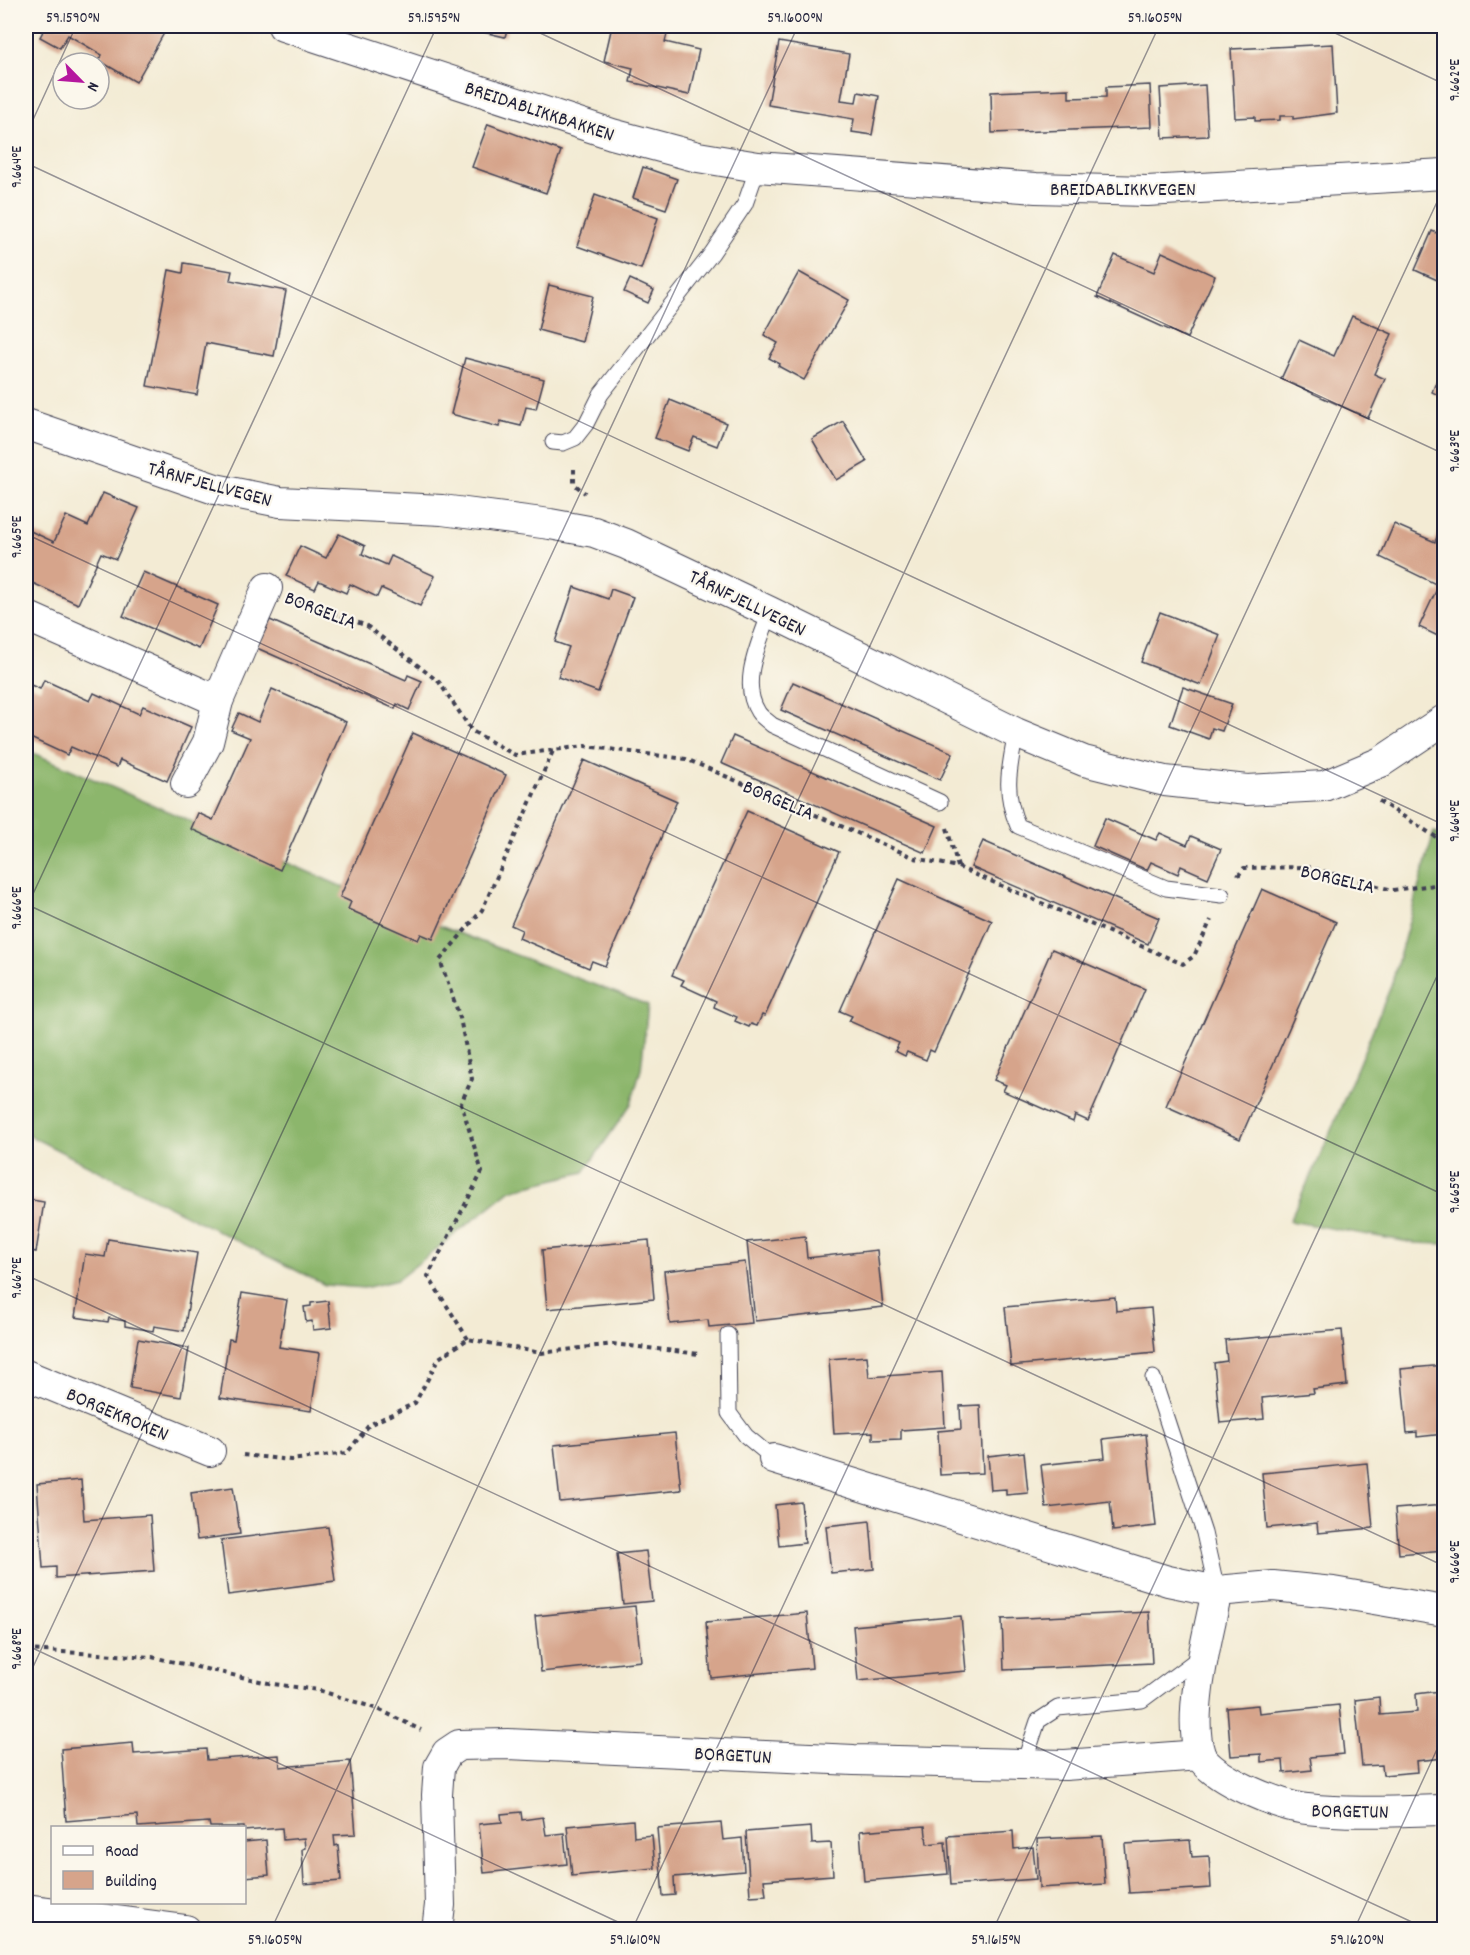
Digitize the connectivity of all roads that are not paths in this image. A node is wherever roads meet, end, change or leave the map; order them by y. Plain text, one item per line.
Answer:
1 (283, 26) edge
2 (758, 167) junction
3 (801, 170) joint
4 (1444, 174) edge
5 (26, 424) edge
6 (553, 442) dead end
7 (267, 588) road end
8 (771, 612) junction
9 (26, 616) edge
10 (218, 701) junction
11 (1444, 720) edge
12 (1016, 733) junction
13 (186, 783) dead end
14 (940, 802) road end
15 (1222, 895) road end
16 (728, 1335) dead end
17 (26, 1375) edge
18 (1153, 1378) dead end
19 (210, 1451) road end
20 (774, 1459) joint
21 (1217, 1591) junction
22 (1444, 1611) edge
23 (1205, 1653) junction
24 (1200, 1755) junction
25 (1024, 1762) junction
26 (1444, 1810) edge
27 (26, 1909) edge
28 (134, 1925) edge
29 (186, 1929) edge
30 (437, 1929) edge

1 - 2 street, BREIDABLIKKBAKKEN
2 - 3 street, BREIDABLIKKBAKKEN
2 - 6 lane
3 - 4 street, BREIDABLIKKVEGEN
5 - 8 street, TÅRNFJELLVEGEN
7 - 10 street, BORGELIA
8 - 12 street, TÅRNFJELLVEGEN
8 - 14 lane
9 - 10 street
10 - 13 street, BORGELIA
11 - 12 street, TÅRNFJELLVEGEN
12 - 15 lane
16 - 20 lane
17 - 19 street, BORGEKROKEN
18 - 21 lane
20 - 21 street
21 - 22 street
21 - 23 street
23 - 24 street
23 - 25 lane
24 - 25 street, BORGETUN
24 - 26 street, BORGETUN
25 - 30 street, BORGETUN
27 - 28 street
28 - 29 street

